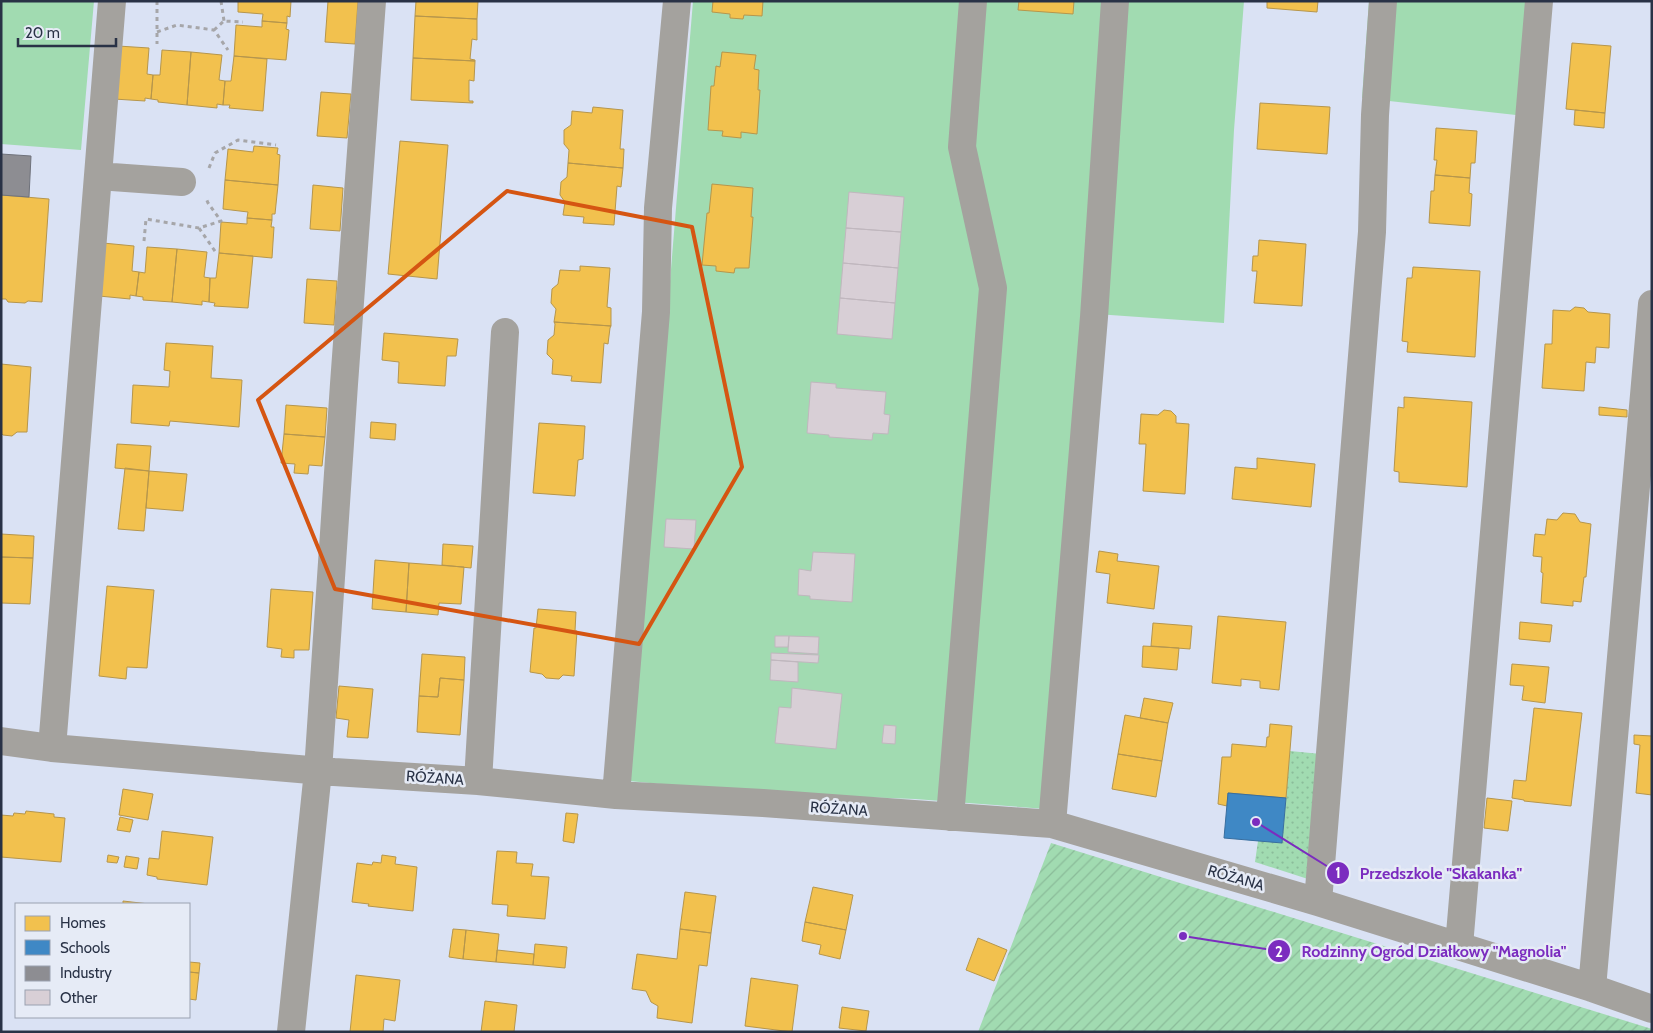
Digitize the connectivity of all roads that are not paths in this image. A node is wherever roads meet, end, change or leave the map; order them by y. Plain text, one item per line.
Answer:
1 (112, 1) edge
2 (372, 1) edge
3 (677, 1) edge
4 (973, 1) edge
5 (1115, 1) edge
6 (1383, 1) edge
7 (1539, 1) edge
8 (98, 176) junction
9 (182, 182) dead end
10 (1652, 304) edge
11 (505, 332) dead end
12 (1, 741) edge
13 (52, 748) junction
14 (318, 771) junction
15 (478, 781) junction
16 (616, 795) junction
17 (950, 816) junction
18 (1052, 824) junction
19 (1318, 902) junction
20 (1459, 946) junction
21 (1592, 988) junction
22 (1652, 1008) edge
23 (291, 1032) edge

1 - 8 street
2 - 14 street
3 - 16 street
4 - 17 street
5 - 18 street
6 - 19 street
7 - 20 street
8 - 9 street
8 - 13 street
10 - 21 street
11 - 15 street
12 - 13 street, RÓŻANA
13 - 14 street, RÓŻANA
14 - 15 street, RÓŻANA
14 - 23 street
15 - 16 street, RÓŻANA
16 - 17 street, RÓŻANA
17 - 18 street, RÓŻANA
18 - 19 street, RÓŻANA
19 - 20 street, RÓŻANA
20 - 21 street, RÓŻANA
21 - 22 street, RÓŻANA

